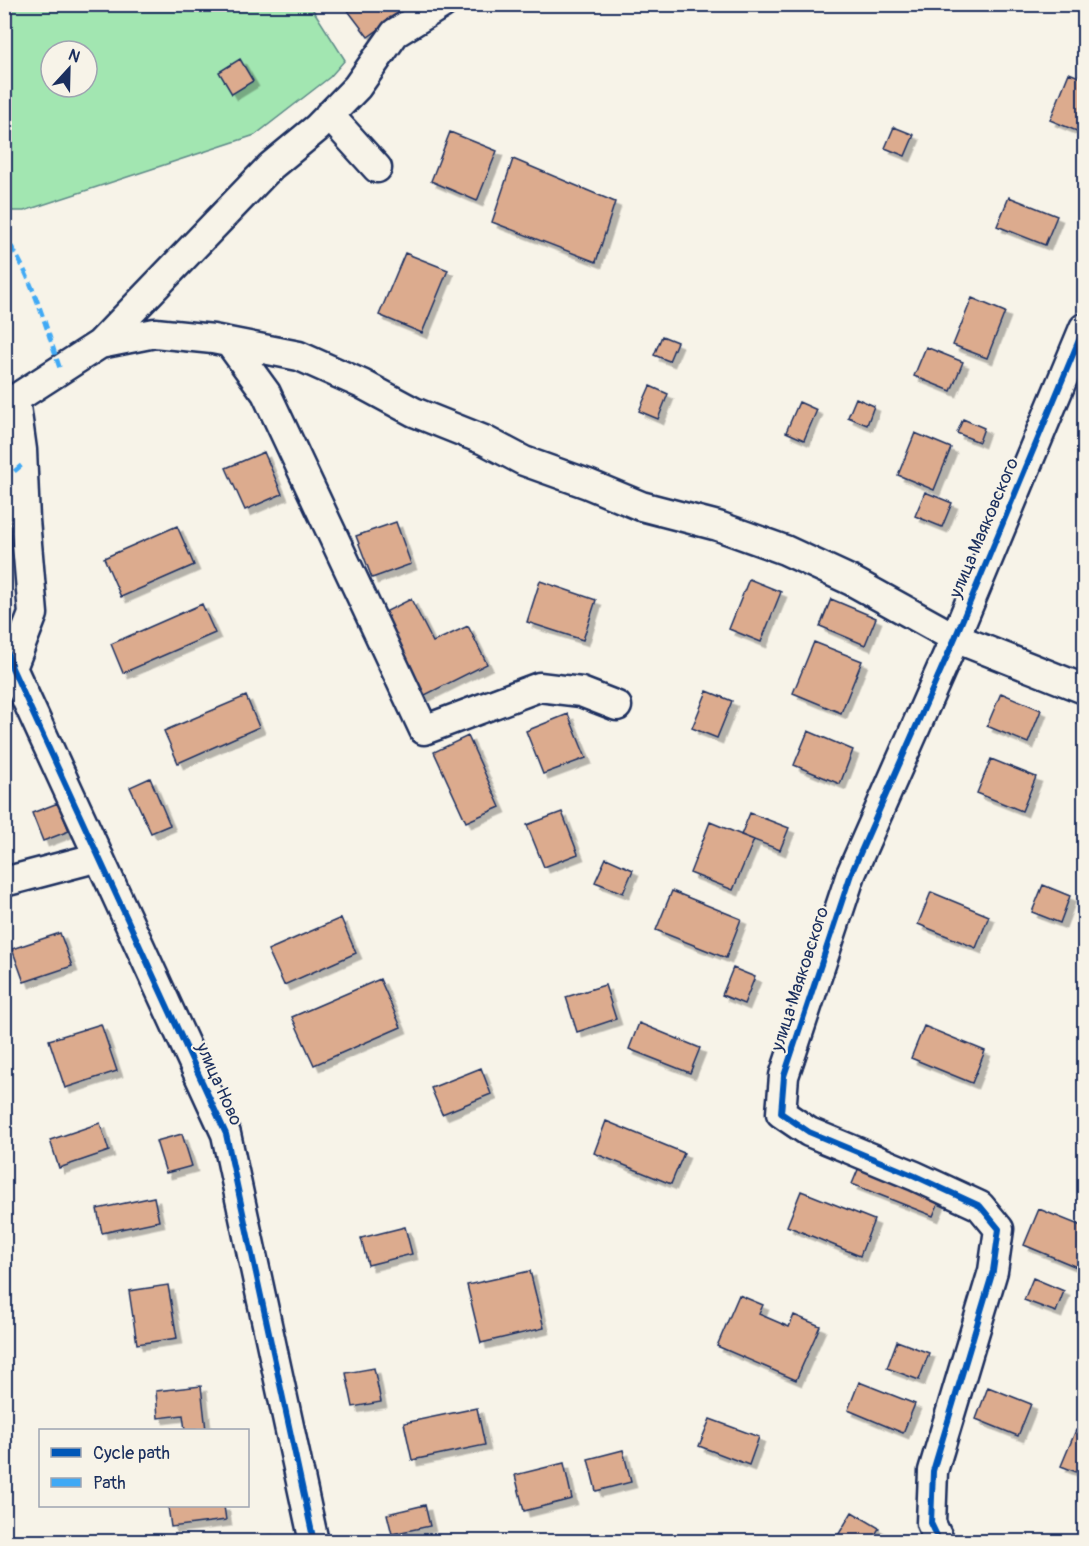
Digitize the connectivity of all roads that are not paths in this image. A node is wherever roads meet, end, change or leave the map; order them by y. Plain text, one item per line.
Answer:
1 (442, 4) edge
2 (330, 116) junction
3 (377, 168) dead end
4 (1084, 328) edge
5 (229, 342) junction
6 (100, 344) junction
7 (10, 391) edge
8 (955, 638) junction
9 (4, 639) edge
10 (12, 668) junction
11 (1084, 689) edge
12 (617, 706) dead end
13 (99, 857) junction
14 (4, 882) edge
15 (314, 1542) edge
16 (940, 1542) edge

1 - 2 street
2 - 3 street
2 - 6 street
4 - 8 street, улица Маяковского
5 - 6 street
5 - 8 street
5 - 12 street
6 - 7 street
7 - 10 street
8 - 11 street
8 - 16 street, улица Маяковского
9 - 10 street, улица Ново
10 - 13 street, улица Ново
13 - 14 street
13 - 15 street, улица Ново

